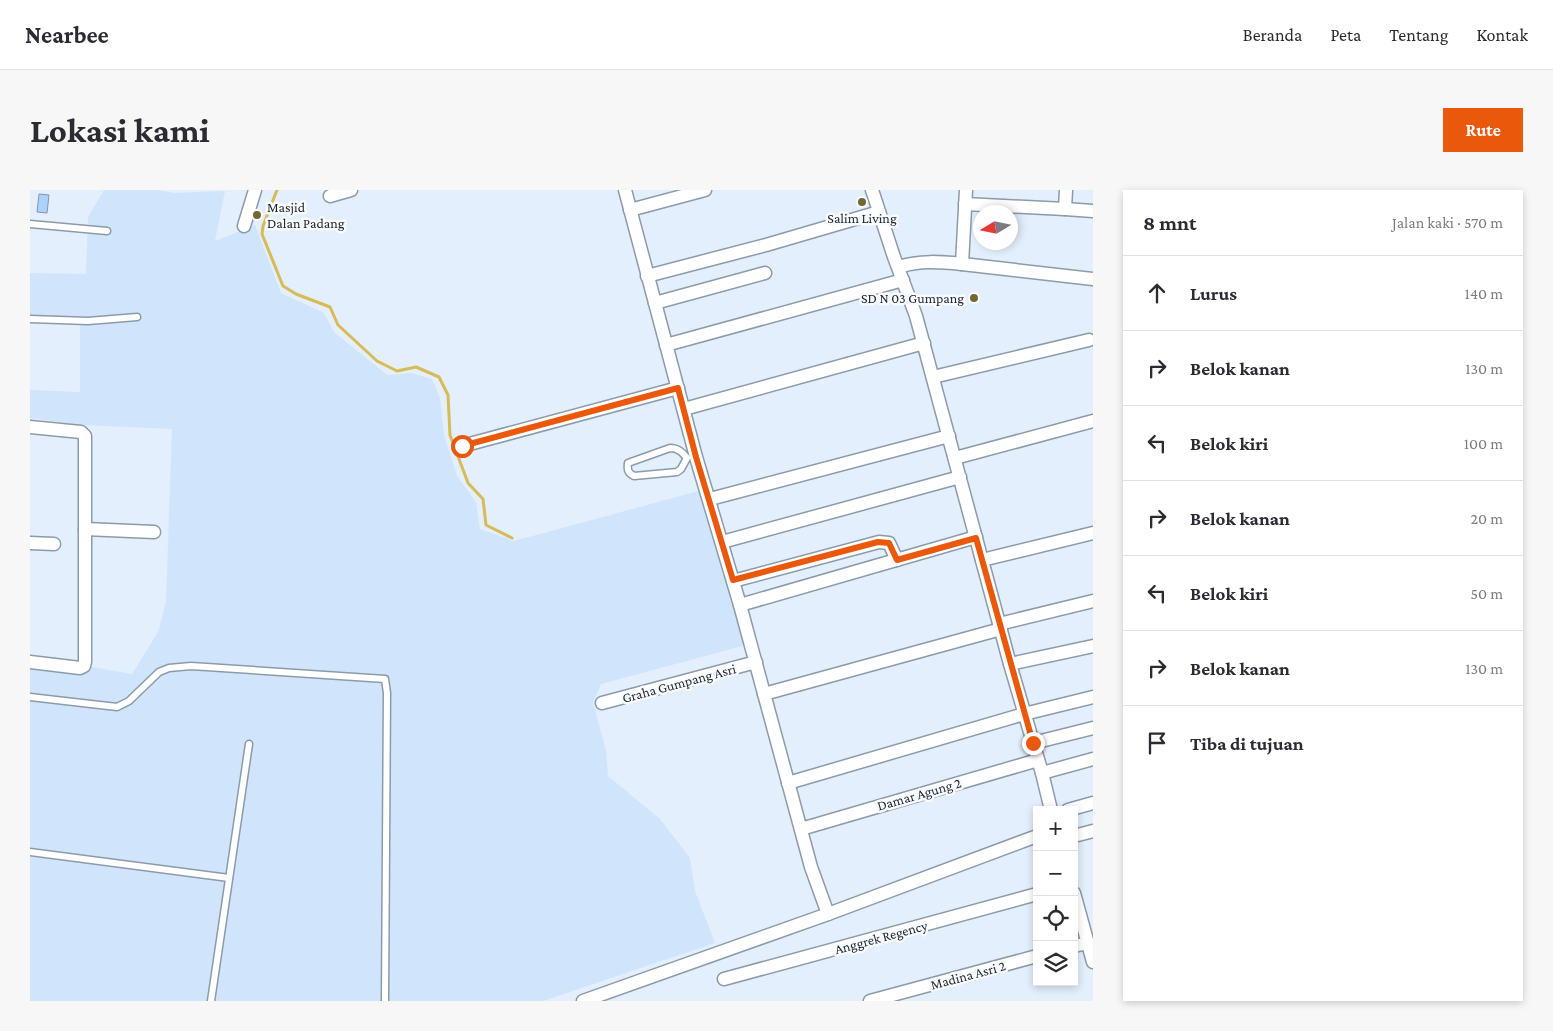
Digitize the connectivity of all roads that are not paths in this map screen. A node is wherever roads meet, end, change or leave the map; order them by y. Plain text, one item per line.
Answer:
1 (255, 190) edge
2 (351, 190) edge
3 (625, 190) edge
4 (705, 190) edge
5 (872, 190) edge
6 (966, 190) edge
7 (1066, 190) edge
8 (330, 196) dead end
9 (965, 204) junction
10 (1066, 209) junction
11 (630, 210) junction
12 (1093, 211) edge
13 (879, 212) junction
14 (30, 224) edge
15 (244, 226) dead end
16 (107, 231) dead end
17 (962, 264) junction
18 (899, 267) junction
19 (765, 273) dead end
20 (647, 276) junction
21 (1093, 279) edge
22 (903, 280) junction
23 (655, 303) junction
24 (137, 318) dead end
25 (30, 320) edge
26 (1089, 340) dead end
27 (924, 343) junction
28 (666, 345) junction
29 (933, 377) junction
30 (678, 388) junction
31 (684, 409) junction
32 (1093, 421) edge
33 (30, 427) edge
34 (949, 436) junction
35 (462, 446) dead end
36 (692, 457) junction
37 (955, 458) junction
38 (960, 477) junction
39 (710, 499) junction
40 (85, 529) junction
41 (154, 532) dead end
42 (1093, 534) edge
43 (976, 538) junction
44 (722, 542) junction
45 (30, 543) edge
46 (54, 544) dead end
47 (897, 560) junction
48 (982, 560) junction
49 (733, 580) junction
50 (1093, 601) edge
51 (740, 605) junction
52 (1000, 627) junction
53 (1093, 646) edge
54 (30, 662) edge
55 (756, 662) junction
56 (1010, 664) junction
57 (764, 694) junction
58 (30, 697) edge
59 (1093, 697) edge
60 (602, 703) dead end
61 (1024, 714) junction
62 (1093, 728) edge
63 (1033, 743) junction
64 (249, 744) dead end
65 (1093, 759) edge
66 (1038, 760) junction
67 (1042, 773) junction
68 (788, 783) junction
69 (1093, 803) edge
70 (1050, 806) edge
71 (1078, 807) edge
72 (801, 829) junction
73 (1093, 831) edge
74 (1078, 835) edge
75 (1033, 837) edge
76 (30, 852) edge
77 (229, 878) junction
78 (1033, 895) edge
79 (1076, 896) edge
80 (828, 914) junction
81 (1087, 918) edge
82 (1088, 942) junction
83 (1078, 945) edge
84 (1033, 957) edge
85 (1092, 957) edge
86 (724, 979) dead end
87 (591, 1000) edge
88 (211, 1001) edge
89 (385, 1001) edge
90 (870, 1001) edge

1 - 15 street
2 - 8 street
3 - 11 street
4 - 11 street
5 - 13 street
6 - 9 street
7 - 10 street
9 - 10 street
9 - 17 street
10 - 12 street
11 - 20 street
13 - 18 street
13 - 20 street
14 - 16 lane
17 - 18 street
17 - 21 street
18 - 22 street
19 - 23 street
20 - 23 street
22 - 27 street
22 - 28 street
23 - 28 street
24 - 25 lane
26 - 29 street
27 - 29 street
27 - 31 street
28 - 30 street
29 - 34 street
30 - 31 street
30 - 35 street
31 - 36 street
32 - 37 street
33 - 40 street
34 - 37 street
34 - 39 street
36 - 36 lane
36 - 39 street
37 - 38 street
38 - 43 street
38 - 44 street
39 - 44 street
40 - 41 street
40 - 54 street
42 - 48 street
43 - 47 street
43 - 48 street
44 - 49 street
45 - 46 street
47 - 49 street
47 - 51 street
48 - 52 street
49 - 51 street
50 - 52 street
51 - 55 street
52 - 56 street
52 - 57 street
53 - 56 street
55 - 57 street
55 - 60 street, Graha Gumpang Asri
56 - 61 street
57 - 68 street
58 - 89 lane
59 - 61 street
61 - 63 street
61 - 68 street
62 - 63 street
63 - 66 street
64 - 77 lane
65 - 67 street
66 - 67 street
66 - 72 street, Damar Agung 2
67 - 70 street
68 - 72 street
69 - 71 street
72 - 80 street
73 - 74 street
75 - 80 street
76 - 77 lane
77 - 88 lane
78 - 86 street, Anggrek Regency
79 - 81 street
80 - 87 street
81 - 82 street
82 - 83 street
82 - 85 street
84 - 90 street, Madina Asri 2

